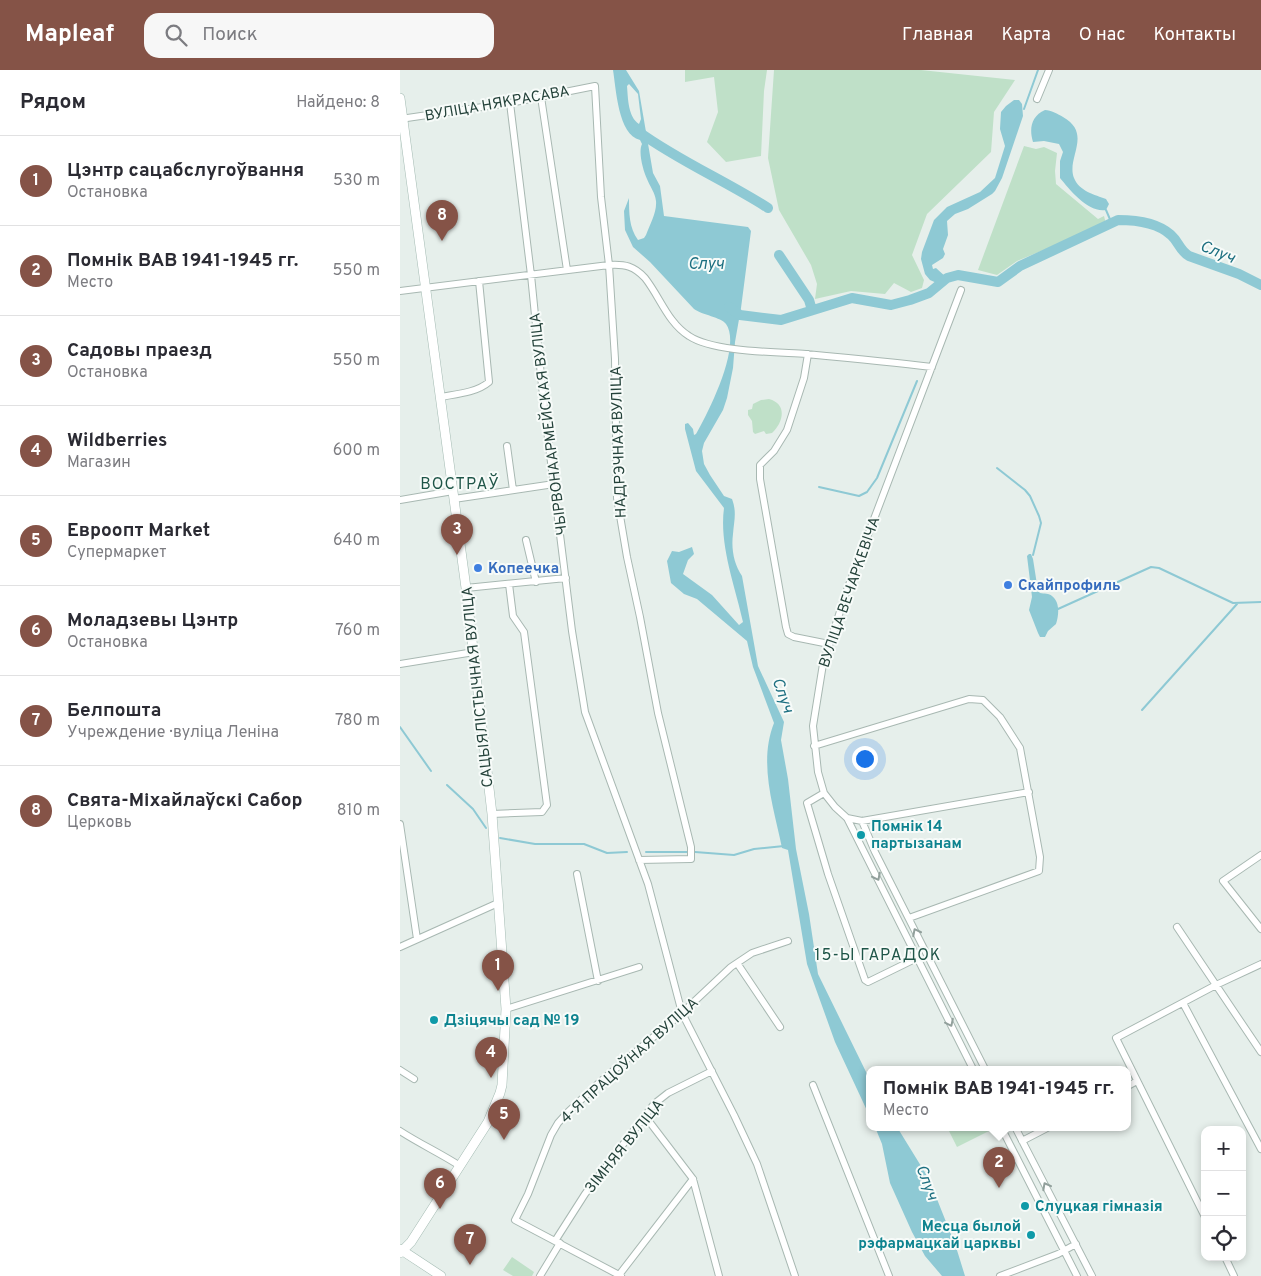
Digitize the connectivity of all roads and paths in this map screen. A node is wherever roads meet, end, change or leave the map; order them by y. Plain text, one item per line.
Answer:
1 (1049, 70) edge
2 (595, 86) joint
3 (540, 97) junction
4 (400, 98) edge
5 (1037, 98) dead end
6 (510, 102) junction
7 (402, 118) edge
8 (609, 265) junction
9 (567, 270) junction
10 (531, 275) junction
11 (479, 281) junction
12 (426, 288) junction
13 (961, 290) dead end
14 (400, 291) edge
15 (808, 354) junction
16 (932, 367) junction
17 (440, 397) junction
18 (507, 446) dead end
19 (554, 484) junction
20 (513, 490) junction
21 (454, 495) junction
22 (400, 500) edge
23 (526, 540) dead end
24 (566, 578) junction
25 (536, 582) junction
26 (510, 584) junction
27 (466, 588) junction
28 (829, 644) junction
29 (474, 652) junction
30 (400, 664) edge
31 (814, 746) junction
32 (1029, 792) junction
33 (824, 793) junction
34 (492, 814) junction
35 (847, 818) junction
36 (862, 821) junction
37 (400, 824) edge
38 (1261, 855) edge
39 (639, 860) junction
40 (577, 874) dead end
41 (498, 903) junction
42 (908, 918) junction
43 (1177, 928) dead end
44 (1261, 929) edge
45 (417, 939) junction
46 (788, 941) dead end
47 (400, 947) edge
48 (917, 958) junction
49 (737, 963) junction
50 (1261, 964) edge
51 (639, 967) dead end
52 (598, 981) junction
53 (1216, 985) junction
54 (1183, 1003) junction
55 (506, 1009) junction
56 (682, 1013) junction
57 (780, 1027) dead end
58 (1261, 1052) edge
59 (971, 1066) edge
60 (983, 1066) edge
61 (1130, 1066) edge
62 (1131, 1069) edge
63 (400, 1070) edge
64 (712, 1071) junction
65 (414, 1079) dead end
66 (1137, 1081) junction
67 (1131, 1084) edge
68 (813, 1085) dead end
69 (645, 1116) junction
70 (400, 1131) edge
71 (1003, 1131) edge
72 (1017, 1131) edge
73 (1042, 1131) edge
74 (1022, 1141) junction
75 (1261, 1149) edge
76 (460, 1166) junction
77 (693, 1179) junction
78 (1204, 1216) edge
79 (558, 1242) junction
80 (1076, 1244) junction
81 (401, 1251) edge
82 (1064, 1251) junction
83 (1227, 1261) edge
84 (441, 1276) edge
85 (540, 1276) edge
86 (620, 1276) edge
87 (719, 1276) edge
88 (795, 1276) edge
89 (889, 1276) edge
90 (1000, 1276) edge
91 (1077, 1276) edge
92 (1092, 1276) edge
93 (1234, 1276) edge

1 - 5 street
2 - 3 street, ВУЛІЦА НЯКРАСАВА
2 - 8 street, НАДРЭЧНАЯ ВУЛІЦА
3 - 6 street, ВУЛІЦА НЯКРАСАВА
3 - 9 street
4 - 7 main road, САЦЫЯЛІСТЫЧНАЯ ВУЛІЦА
6 - 7 street, ВУЛІЦА НЯКРАСАВА
6 - 10 street, ЧЫРВОНААРМЕЙСКАЯ ВУЛІЦА
7 - 12 main road, САЦЫЯЛІСТЫЧНАЯ ВУЛІЦА
8 - 9 street
8 - 15 street
8 - 39 street, НАДРЭЧНАЯ ВУЛІЦА
9 - 10 street
10 - 11 street
10 - 19 street, ЧЫРВОНААРМЕЙСКАЯ ВУЛІЦА
11 - 12 street
11 - 17 street
12 - 14 street
12 - 17 main road, САЦЫЯЛІСТЫЧНАЯ ВУЛІЦА
13 - 16 street
15 - 16 street
15 - 28 street
16 - 28 street, ВУЛІЦА ВЕЧАРКЕВІЧА
17 - 21 main road, САЦЫЯЛІСТЫЧНАЯ ВУЛІЦА
18 - 20 street
19 - 20 street
19 - 24 street, ЧЫРВОНААРМЕЙСКАЯ ВУЛІЦА
20 - 21 street
21 - 22 street
21 - 27 main road, САЦЫЯЛІСТЫЧНАЯ ВУЛІЦА
23 - 25 street
24 - 25 street
24 - 39 street, ЧЫРВОНААРМЕЙСКАЯ ВУЛІЦА
25 - 26 street
26 - 27 street
26 - 34 street
27 - 29 main road, САЦЫЯЛІСТЫЧНАЯ ВУЛІЦА
28 - 31 street, ВУЛІЦА ВЕЧАРКЕВІЧА
29 - 30 street
29 - 34 main road, САЦЫЯЛІСТЫЧНАЯ ВУЛІЦА
31 - 32 street
31 - 33 street, ВУЛІЦА ВЕЧАРКЕВІЧА
32 - 36 street
32 - 42 street
33 - 35 street
33 - 48 street
34 - 41 main road, САЦЫЯЛІСТЫЧНАЯ ВУЛІЦА
35 - 36 street
35 -> 48 street
36 - 42 street
37 - 45 street
38 - 44 street
39 - 56 street, ЧЫРВОНААРМЕЙСКАЯ ВУЛІЦА
40 - 52 street
41 - 45 street
41 - 55 main road, САЦЫЯЛІСТЫЧНАЯ ВУЛІЦА
60 -> 42 street
43 - 53 street
45 - 47 street
46 - 49 street, 4-Я ПРАЦОЎНАЯ ВУЛІЦА
48 -> 59 street
49 - 56 street, 4-Я ПРАЦОЎНАЯ ВУЛІЦА
49 - 57 street
50 - 53 street
51 - 52 street
52 - 55 street
53 - 54 street
53 - 58 street
54 - 61 street
54 - 75 street
55 - 76 main road, САЦЫЯЛІСТЫЧНАЯ ВУЛІЦА
56 - 64 street, ЧЫРВОНААРМЕЙСКАЯ ВУЛІЦА
56 - 79 street, 4-Я ПРАЦОЎНАЯ ВУЛІЦА
62 - 66 street
63 - 65 street
64 - 69 street, ЗІМНЯЯ ВУЛІЦА
64 - 88 street, ЧЫРВОНААРМЕЙСКАЯ ВУЛІЦА
66 - 67 street
66 - 78 street
68 - 89 street
69 - 77 street
69 - 79 street, ЗІМНЯЯ ВУЛІЦА
70 - 76 street
71 - 82 street
72 - 74 street
73 - 74 street
80 -> 74 street
76 - 81 main road, САЦЫЯЛІСТЫЧНАЯ ВУЛІЦА
77 - 86 street
77 - 87 street
79 - 85 street, ЗІМНЯЯ ВУЛІЦА
79 - 86 street
80 - 82 street
80 - 92 street
81 - 84 main road
82 - 90 street
82 - 91 street
83 - 93 street

